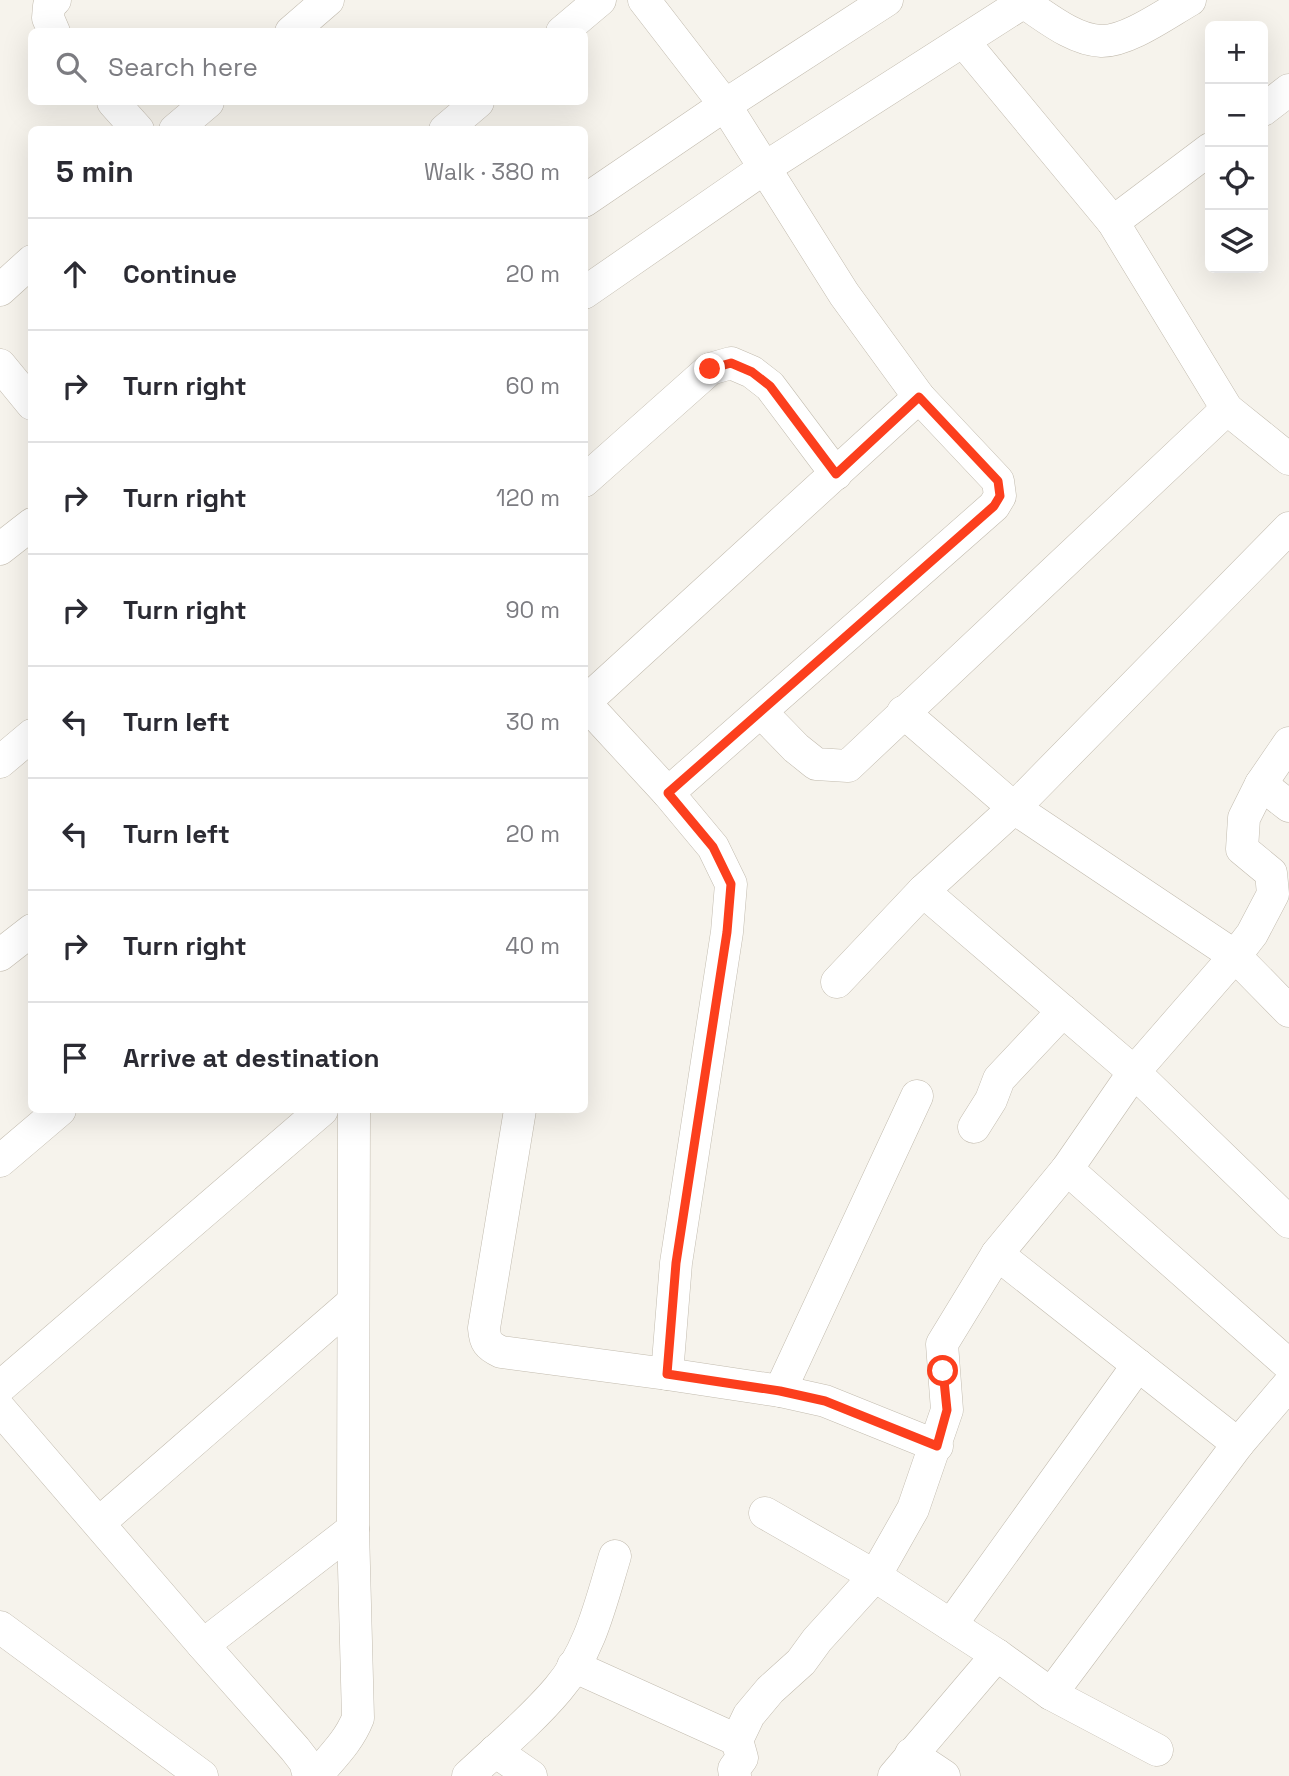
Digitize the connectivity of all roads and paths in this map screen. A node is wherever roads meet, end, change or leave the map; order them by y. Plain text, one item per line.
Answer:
1 (55, 0) edge
2 (328, 0) edge
3 (600, 0) edge
4 (644, 0) edge
5 (887, 0) edge
6 (1190, 0) edge
7 (1025, 1) edge
8 (52, 28) edge
9 (296, 28) edge
10 (567, 28) edge
11 (964, 42) junction
12 (1289, 90) edge
13 (116, 105) edge
14 (204, 105) edge
15 (474, 105) edge
16 (725, 105) junction
17 (1268, 106) edge
18 (134, 126) edge
19 (180, 126) edge
20 (450, 126) edge
21 (1205, 153) edge
22 (766, 167) junction
23 (588, 198) edge
24 (1113, 222) junction
25 (28, 265) edge
26 (0, 290) edge
27 (588, 290) edge
28 (0, 365) edge
29 (919, 397) junction
30 (28, 399) edge
31 (1227, 409) junction
32 (1289, 459) edge
33 (836, 474) junction
34 (588, 477) edge
35 (28, 527) edge
36 (1289, 528) edge
37 (0, 549) edge
38 (588, 700) edge
39 (588, 706) edge
40 (761, 712) junction
41 (903, 712) junction
42 (28, 739) edge
43 (1289, 743) edge
44 (0, 762) edge
45 (1261, 784) junction
46 (668, 793) junction
47 (1289, 806) edge
48 (1014, 808) junction
49 (923, 891) junction
50 (28, 933) edge
51 (0, 955) edge
52 (1236, 956) junction
53 (837, 982) dead end
54 (1063, 1011) junction
55 (1289, 1011) edge
56 (1134, 1072) junction
57 (917, 1096) dead end
58 (56, 1113) edge
59 (319, 1113) edge
60 (354, 1113) edge
61 (520, 1113) edge
62 (974, 1126) dead end
63 (0, 1161) edge
64 (1067, 1169) junction
65 (1284, 1208) edge
66 (997, 1254) junction
67 (352, 1303) junction
68 (1289, 1365) edge
69 (1138, 1366) junction
70 (667, 1374) junction
71 (1289, 1384) edge
72 (0, 1387) edge
73 (780, 1391) junction
74 (0, 1409) edge
75 (1238, 1444) junction
76 (937, 1446) junction
77 (765, 1513) dead end
78 (99, 1523) junction
79 (353, 1529) junction
80 (615, 1556) dead end
81 (875, 1576) junction
82 (951, 1625) junction
83 (0, 1627) edge
84 (203, 1645) junction
85 (997, 1655) junction
86 (573, 1666) junction
87 (1051, 1694) junction
88 (737, 1740) junction
89 (1157, 1750) dead end
90 (495, 1751) junction
91 (903, 1765) edge
92 (202, 1776) edge
93 (309, 1776) edge
94 (316, 1776) edge
95 (468, 1776) edge
96 (531, 1776) edge
97 (735, 1776) edge
98 (944, 1776) edge

1 - 8 street
2 - 9 street
3 - 10 street
4 - 16 street
5 - 16 street
6 - 7 street
7 - 11 street
11 - 22 street
11 - 24 street
12 - 17 street
13 - 18 street
14 - 19 street
15 - 20 street
16 - 22 street
16 - 23 street
21 - 24 street
22 - 27 street
22 - 29 street
24 - 31 street
25 - 26 street
28 - 30 street
29 - 33 street
29 - 40 street
31 - 32 street
31 - 41 street
33 - 34 street
33 - 38 street
35 - 37 street
36 - 48 street
39 - 46 street
40 - 41 street
40 - 46 street
41 - 48 street
42 - 44 street
43 - 45 street
45 - 47 street
45 - 52 street
46 - 70 street
48 - 49 street
48 - 52 street
49 - 53 street
49 - 54 street
50 - 51 street
52 - 55 street
52 - 56 street
54 - 56 street
54 - 62 street
56 - 64 street
56 - 65 street
57 - 73 street
58 - 63 street
59 - 72 street
60 - 67 street
61 - 70 street
64 - 66 street
64 - 68 street
66 - 69 street
66 - 76 street
67 - 78 street
67 - 79 street
69 - 75 street
69 - 82 street
70 - 73 street
71 - 75 street
73 - 76 street
74 - 78 street
75 - 87 street
76 - 81 street
77 - 81 street
78 - 84 street
79 - 84 street
79 - 94 street
80 - 86 street
81 - 82 street
81 - 88 street
82 - 85 street
83 - 92 street
84 - 93 street
85 - 87 street
85 - 91 street
86 - 88 street
86 - 90 street
87 - 89 street
88 - 97 street
90 - 95 street
90 - 96 street
91 - 98 street

